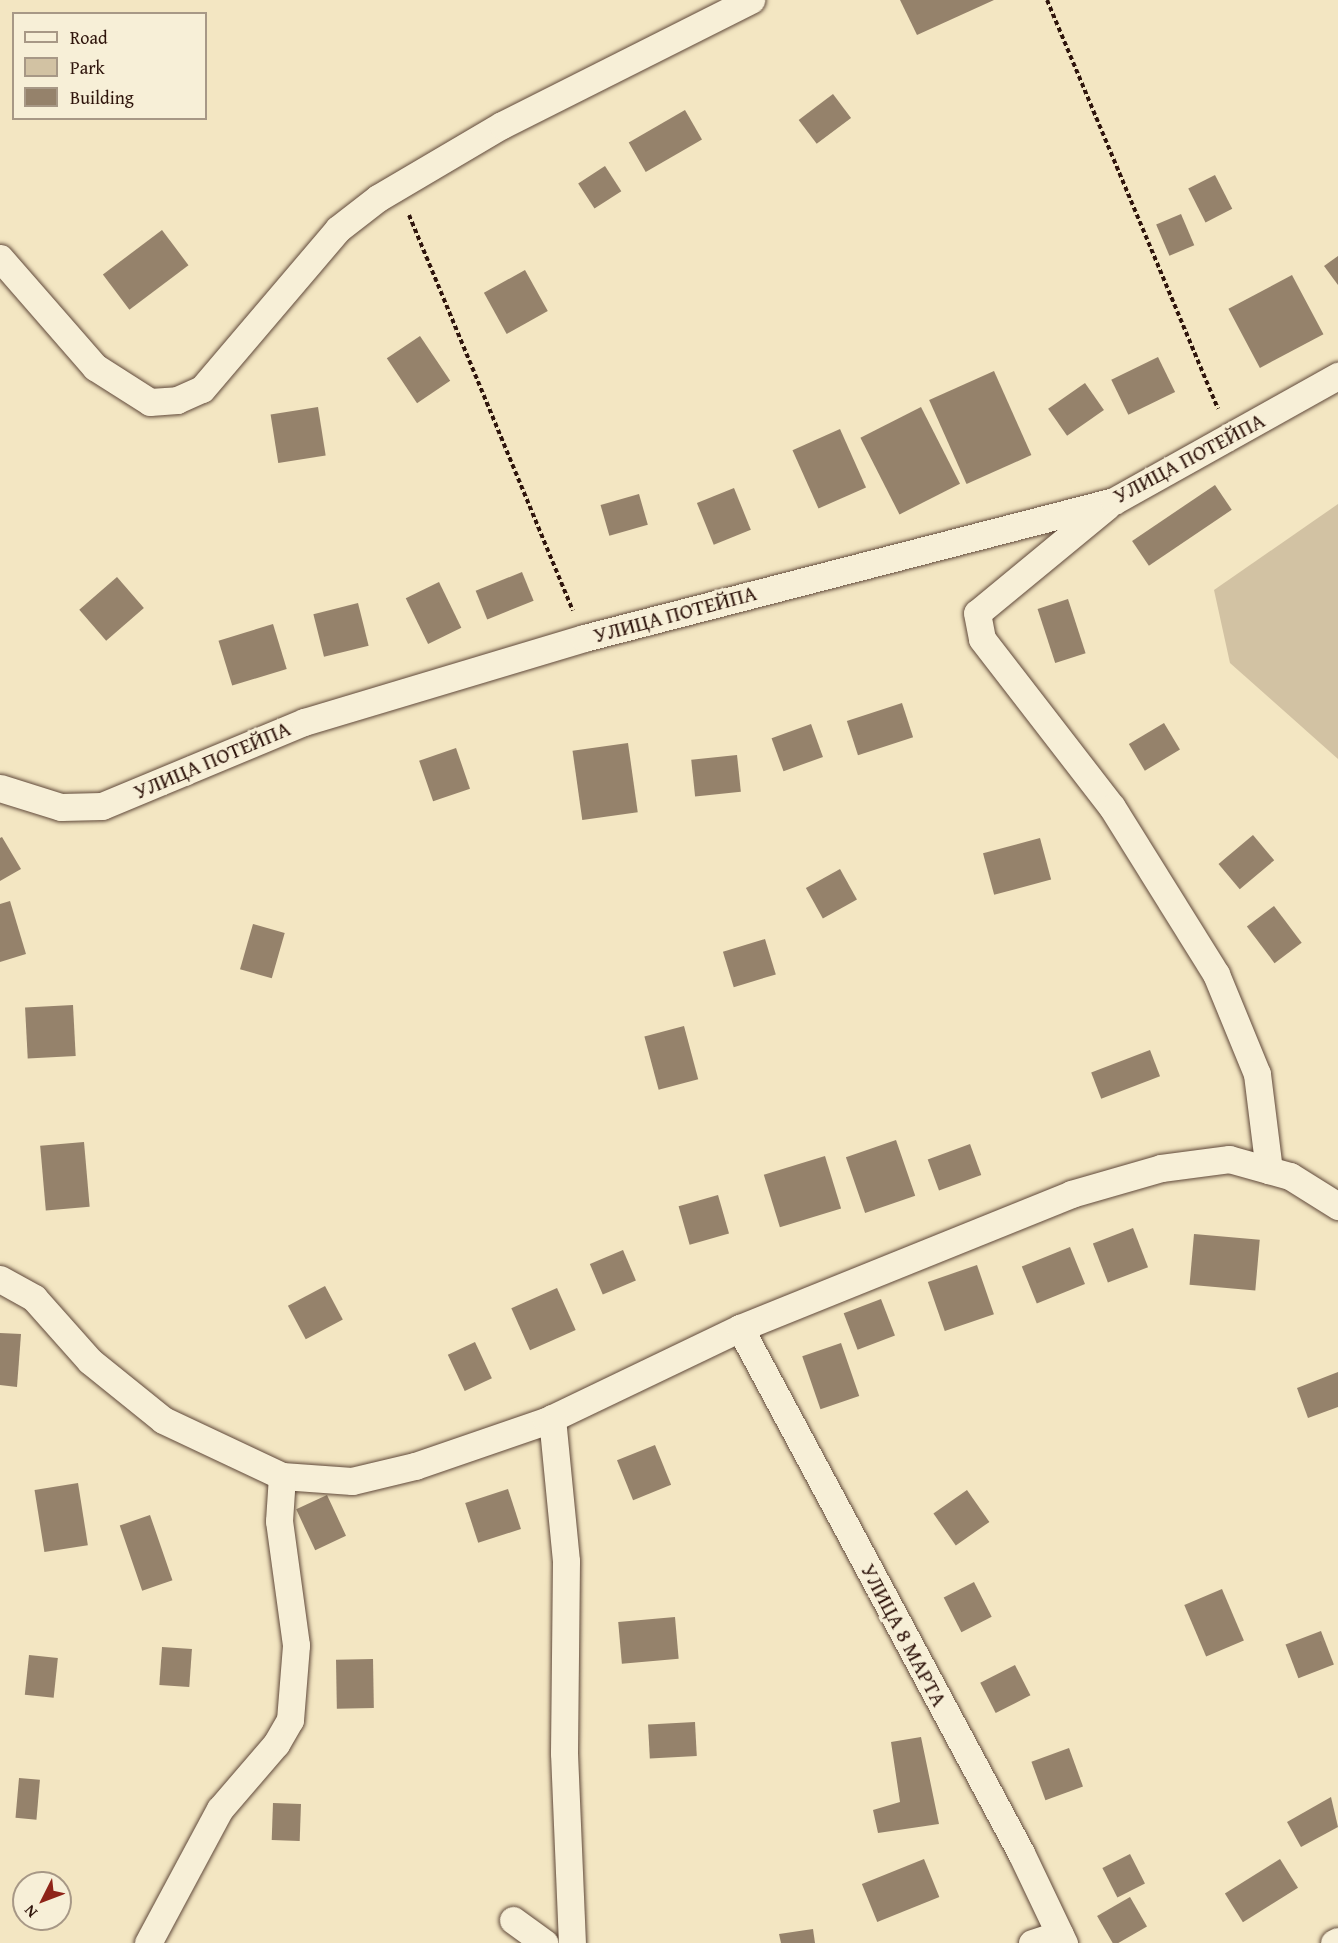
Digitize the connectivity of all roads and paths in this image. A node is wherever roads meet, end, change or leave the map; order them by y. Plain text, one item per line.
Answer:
1 (750, 0) edge
2 (1047, 0) edge
3 (397, 187) junction
4 (0, 258) edge
5 (1338, 376) edge
6 (1230, 437) junction
7 (1114, 501) junction
8 (584, 638) junction
9 (0, 788) edge
10 (1269, 1170) junction
11 (1338, 1206) edge
12 (0, 1279) edge
13 (740, 1328) junction
14 (552, 1418) junction
15 (282, 1476) junction
16 (513, 1920) dead end
17 (1062, 1939) edge
18 (148, 1943) edge
19 (545, 1943) edge
20 (572, 1943) edge
21 (1032, 1943) edge

1 - 3 street
2 - 6 path
3 - 4 street
3 - 8 path
5 - 6 street, УЛИЦА ПОТЕЙПА
6 - 7 street, УЛИЦА ПОТЕЙПА
7 - 8 street, УЛИЦА ПОТЕЙПА
7 - 10 street
8 - 9 street, УЛИЦА ПОТЕЙПА
10 - 11 street
10 - 13 street
12 - 15 street
13 - 14 street
13 - 17 street, УЛИЦА 8 МАРТА
14 - 15 street
14 - 20 street
15 - 18 street
16 - 19 street
17 - 21 street

